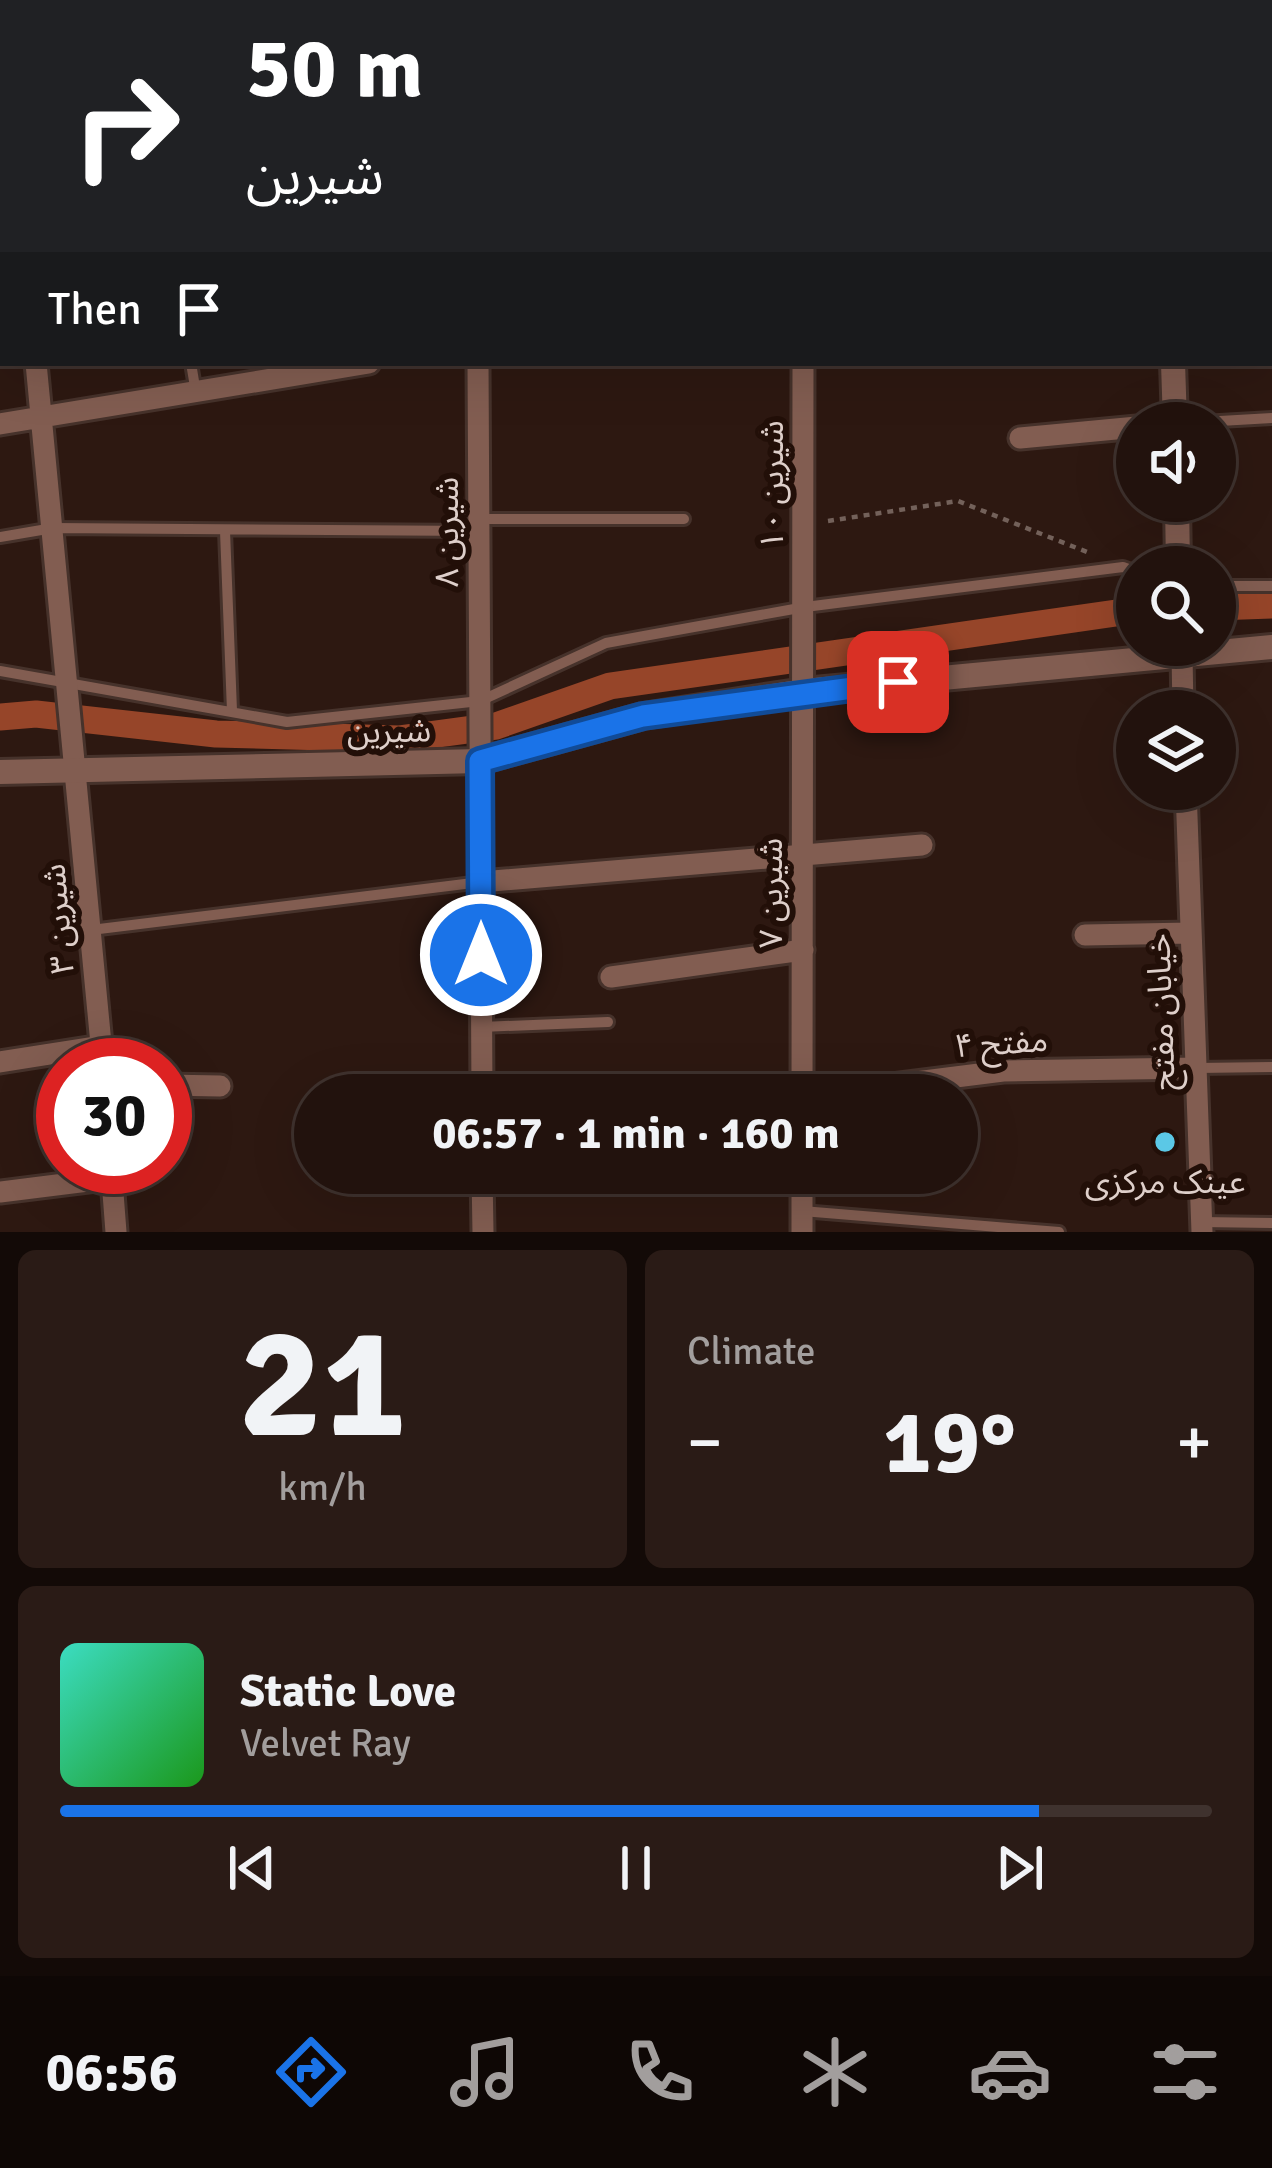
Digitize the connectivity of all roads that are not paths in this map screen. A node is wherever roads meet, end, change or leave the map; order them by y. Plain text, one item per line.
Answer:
1 (36, 366) edge
2 (191, 366) edge
3 (353, 366) edge
4 (478, 366) edge
5 (803, 366) edge
6 (1173, 366) edge
7 (196, 393) junction
8 (1174, 402) edge
9 (1272, 418) edge
10 (42, 419) junction
11 (1236, 420) edge
12 (0, 424) edge
13 (1116, 429) edge
14 (1020, 438) dead end
15 (684, 519) dead end
16 (479, 525) junction
17 (52, 528) junction
18 (225, 531) junction
19 (0, 537) edge
20 (1116, 568) edge
21 (1236, 586) edge
22 (1272, 586) edge
23 (805, 607) junction
24 (1272, 647) edge
25 (1236, 648) edge
26 (1116, 657) edge
27 (0, 670) edge
28 (68, 682) junction
29 (804, 691) junction
30 (480, 701) junction
31 (232, 711) junction
32 (480, 761) junction
33 (76, 767) junction
34 (0, 772) edge
35 (1187, 810) edge
36 (922, 845) dead end
37 (803, 855) junction
38 (481, 882) junction
39 (91, 931) junction
40 (1190, 933) junction
41 (1085, 935) dead end
42 (803, 950) junction
43 (610, 977) dead end
44 (608, 1022) dead end
45 (481, 1027) junction
46 (100, 1038) edge
47 (36, 1060) edge
48 (0, 1062) edge
49 (1272, 1067) edge
50 (1195, 1068) junction
51 (482, 1074) edge
52 (802, 1074) edge
53 (978, 1074) edge
54 (192, 1085) edge
55 (220, 1086) dead end
56 (36, 1186) edge
57 (0, 1192) edge
58 (113, 1194) edge
59 (482, 1194) edge
60 (802, 1222) edge
61 (1272, 1223) edge
62 (1201, 1227) edge
63 (116, 1232) edge
64 (482, 1232) edge
65 (1059, 1232) edge

1 - 10 street, شیرین ۳
2 - 7 lane
3 - 7 street
4 - 16 street, شیرین ۸
5 - 23 street, شیرین ۱۰
6 - 8 street
7 - 10 street
9 - 11 lane
10 - 12 street
10 - 17 street, شیرین ۳
13 - 14 street
15 - 16 lane
16 - 18 lane
16 - 30 street, شیرین ۸
17 - 18 lane
17 - 19 lane
17 - 28 street, شیرین ۳
18 - 31 lane
20 - 23 lane
21 - 22 lane
23 - 29 street, شیرین ۱۰
23 - 30 lane
24 - 25 street, شیرین
26 - 29 street, شیرین
27 - 28 lane
28 - 31 lane
28 - 33 street, شیرین ۳
29 - 32 street, شیرین
29 - 37 street, شیرین ۷
30 - 31 lane
30 - 32 street, شیرین ۸
32 - 33 street, شیرین
32 - 38 street, شیرین ۸
33 - 34 street, شیرین
33 - 39 street, شیرین ۳
35 - 40 street, خیابان مفتح
36 - 37 street
37 - 38 street
37 - 42 street, شیرین ۷
38 - 39 lane
38 - 45 street, شیرین ۸
39 - 46 street, شیرین ۳
40 - 41 street
40 - 50 street, خیابان مفتح
42 - 43 street
42 - 52 street, شیرین ۷
44 - 45 lane
45 - 51 street, شیرین ۸
47 - 48 street
49 - 50 lane
50 - 53 street, مفتح ۴
50 - 62 street, خیابان مفتح
54 - 55 street
56 - 57 street
58 - 63 street
59 - 64 street
60 - 65 lane
61 - 62 lane

